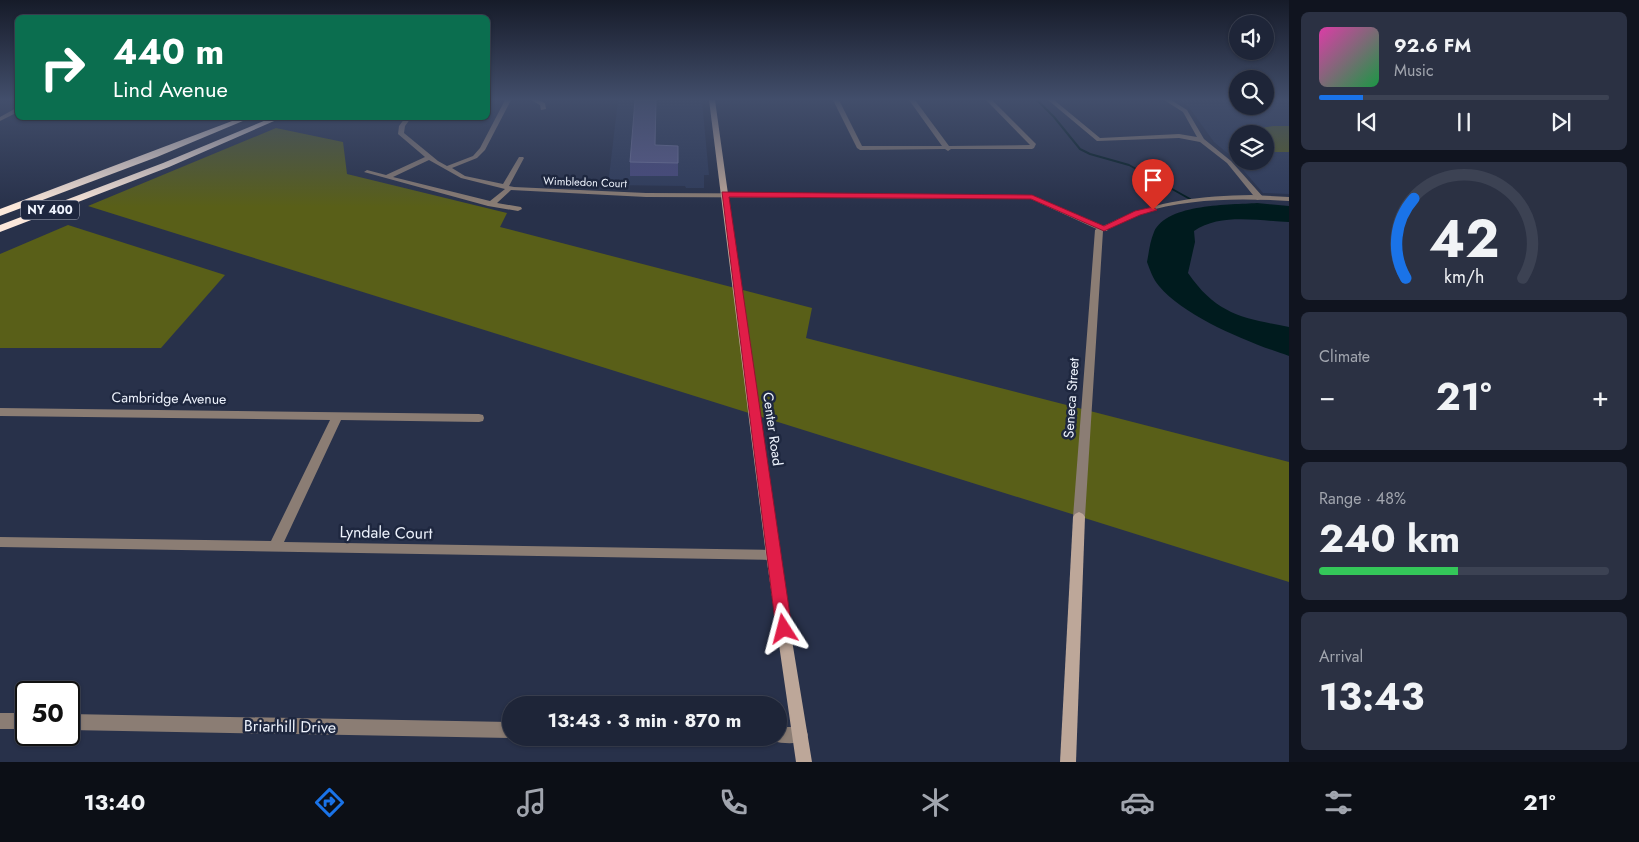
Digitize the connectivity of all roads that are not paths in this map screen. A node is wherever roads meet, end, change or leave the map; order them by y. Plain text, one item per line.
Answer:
1 (203, 136) edge
2 (237, 136) edge
3 (403, 136) edge
4 (490, 136) edge
5 (717, 136) edge
6 (855, 136) edge
7 (939, 136) edge
8 (1025, 136) edge
9 (1094, 136) edge
10 (1199, 136) edge
11 (1202, 140) junction
12 (948, 148) junction
13 (430, 158) junction
14 (521, 158) dead end
15 (448, 168) junction
16 (367, 172) dead end
17 (387, 177) junction
18 (508, 187) junction
19 (725, 194) junction
20 (1260, 198) junction
21 (1289, 199) edge
22 (491, 204) junction
23 (518, 209) dead end
24 (0, 213) edge
25 (1, 228) edge
26 (1104, 229) junction
27 (0, 412) edge
28 (338, 415) junction
29 (479, 418) dead end
30 (1079, 517) joint
31 (0, 542) edge
32 (275, 547) junction
33 (772, 555) junction
34 (0, 720) edge
35 (15, 721) edge
36 (80, 722) edge
37 (502, 730) edge
38 (787, 735) edge
39 (800, 735) junction
40 (804, 762) edge
41 (1068, 762) edge

1 - 24 highway, NY 400
2 - 25 highway, NY 400
3 - 13 street, Wimbledon Court
4 - 15 street
5 - 19 main road, Center Road
6 - 12 street
7 - 12 street
8 - 12 street
9 - 11 street
10 - 11 street
11 - 20 street
13 - 15 street, Wimbledon Court
13 - 17 street
14 - 18 street
15 - 18 street, Wimbledon Court
16 - 17 street
17 - 22 street
18 - 19 street, Wimbledon Court
18 - 22 street
19 - 26 street, Wimbledon Court
19 - 33 main road, Center Road
20 - 21 street
20 - 26 street
22 - 23 street
26 - 30 street, Seneca Street
27 - 28 street, Cambridge Avenue
28 - 29 street, Cambridge Avenue
28 - 32 street
30 - 41 main road, Seneca Street
31 - 32 street, Lyndale Court
32 - 33 street, Lyndale Court
33 - 39 main road, Center Road
34 - 35 street
36 - 37 street, Briarhill Drive
38 - 39 street
39 - 40 main road, Center Road

